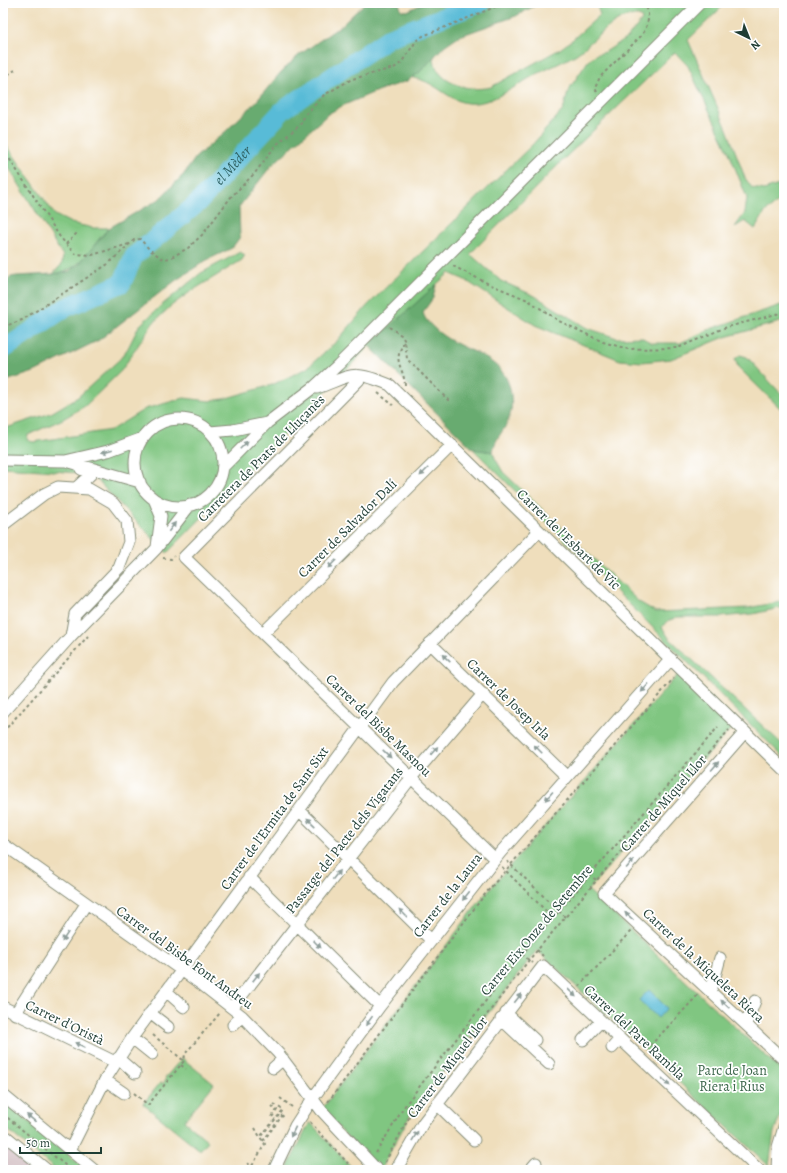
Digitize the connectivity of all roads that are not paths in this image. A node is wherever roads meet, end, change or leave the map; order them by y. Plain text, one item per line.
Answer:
1 (700, 3) edge
2 (359, 380) dead end
3 (314, 387) junction
4 (267, 423) junction
5 (210, 432) junction
6 (143, 438) junction
7 (452, 445) junction
8 (3, 460) edge
9 (65, 461) junction
10 (222, 467) junction
11 (140, 482) junction
12 (76, 488) junction
13 (154, 499) junction
14 (190, 505) junction
15 (3, 525) edge
16 (539, 531) junction
17 (156, 549) junction
18 (184, 557) joint
19 (263, 633) junction
20 (71, 636) junction
21 (430, 643) junction
22 (670, 659) junction
23 (484, 694) junction
24 (3, 712) edge
25 (359, 727) junction
26 (745, 732) junction
27 (784, 770) edge
28 (566, 776) junction
29 (411, 778) junction
30 (299, 810) junction
31 (3, 844) edge
32 (348, 858) junction
33 (495, 859) junction
34 (249, 877) junction
35 (604, 893) joint
36 (86, 904) junction
37 (298, 925) junction
38 (431, 940) junction
39 (720, 958) dead end
40 (543, 966) joint
41 (181, 972) junction
42 (709, 989) junction
43 (166, 992) junction
44 (755, 1001) dead end
45 (380, 1006) junction
46 (3, 1007) edge
47 (184, 1007) dead end
48 (232, 1008) junction
49 (150, 1013) junction
50 (15, 1014) junction
51 (242, 1016) junction
52 (504, 1016) junction
53 (601, 1021) junction
54 (746, 1024) junction
55 (232, 1025) dead end
56 (168, 1027) dead end
57 (132, 1038) junction
58 (620, 1039) junction
59 (535, 1040) dead end
60 (582, 1040) dead end
61 (612, 1048) dead end
62 (152, 1054) dead end
63 (283, 1059) junction
64 (116, 1060) junction
65 (784, 1060) edge
66 (549, 1064) dead end
67 (273, 1068) dead end
68 (135, 1073) dead end
69 (105, 1080) junction
70 (124, 1093) dead end
71 (3, 1095) edge
72 (313, 1098) junction
73 (437, 1104) junction
74 (784, 1127) edge
75 (3, 1134) edge
76 (474, 1140) dead end
77 (70, 1150) junction
78 (380, 1168) edge
79 (47, 1170) edge
80 (94, 1170) edge
81 (274, 1170) edge
82 (396, 1170) edge
83 (759, 1170) edge
84 (777, 1170) edge

1 - 3 street
2 - 18 street, Carretera de Prats de Lluçanès
3 - 4 street
3 - 7 street, Carrer de l'Esbart de Vic
4 - 5 street
10 -> 4 street
5 - 6 street
5 - 10 street
6 -> 9 street
6 - 11 street
7 - 16 street, Carrer de l'Esbart de Vic
7 -> 19 street, Carrer de Salvador Dalí
8 - 9 street
9 - 11 street
9 - 12 street
10 - 14 street
11 - 13 street
12 - 15 street
12 - 20 street
13 - 14 street
13 - 17 street
17 -> 14 street, Carretera de Prats de Lluçanès
16 - 21 street, Carrer de l'Ermita de Sant Sixt
16 - 22 street, Carrer de l'Esbart de Vic
17 - 20 street, Carretera de Prats de Lluçanès
18 - 19 street, Carrer del Bisbe Masnou
19 - 25 street, Carrer del Bisbe Masnou
20 - 24 street, Carretera de Prats de Lluçanès
23 -> 21 street, Carrer de Josep Irla
21 - 25 street, Carrer de l'Ermita de Sant Sixt
22 - 26 street, Carrer de l'Esbart de Vic
22 -> 28 street, Carrer de la Laura
28 -> 23 street, Carrer de Josep Irla
29 -> 23 street, Passatge del Pacte dels Vigatans
25 -> 29 street, Carrer del Bisbe Masnou
25 - 30 street, Carrer de l'Ermita de Sant Sixt
26 - 27 street, Carrer de l'Esbart de Vic
35 -> 26 street, Carrer de Miquel Llor
28 -> 33 street, Carrer de la Laura
29 - 32 street, Passatge del Pacte dels Vigatans
29 - 33 street, Carrer del Bisbe Masnou
32 -> 30 street
30 - 34 street, Carrer de l'Ermita de Sant Sixt
31 - 36 street, Carrer del Bisbe Font Andreu
37 -> 32 street, Passatge del Pacte dels Vigatans
38 -> 32 street
33 -> 38 street, Carrer de la Laura
34 - 37 street
34 - 41 street, Carrer de l'Ermita de Sant Sixt
42 -> 35 street, Carrer de la Miqueleta Riera
36 - 41 street, Carrer del Bisbe Font Andreu
36 -> 50 street
37 -> 45 street
48 -> 37 street, Passatge del Pacte dels Vigatans
38 - 45 street, Carrer de la Laura
39 - 42 street
52 -> 40 street, Carrer de Miquel Llor
40 -> 53 street, Carrer del Pare Rambla
41 - 43 street, Carrer de l'Ermita de Sant Sixt
41 - 48 street, Carrer del Bisbe Font Andreu
54 -> 42 street, Carrer de la Miqueleta Riera
43 - 47 street
43 - 49 street, Carrer de l'Ermita de Sant Sixt
44 - 54 street
45 -> 72 street, Carrer de la Laura
46 - 50 street, Carrer d'Oristà
48 - 51 street, Carrer del Bisbe Font Andreu
49 - 56 street
49 - 57 street, Carrer de l'Ermita de Sant Sixt
64 -> 50 street, Carrer d'Oristà
51 - 55 street
51 - 63 street, Carrer del Bisbe Font Andreu
52 - 59 street
52 - 66 street
52 - 73 street, Carrer de Miquel Llor
53 - 58 street, Carrer del Pare Rambla
53 - 60 street
54 - 65 street, Carrer de la Miqueleta Riera
57 - 62 street
57 - 64 street, Carrer de l'Ermita de Sant Sixt
58 - 61 street
58 -> 83 street, Carrer del Pare Rambla
63 - 67 street
63 - 72 street, Carrer del Bisbe Font Andreu
64 - 68 street, Carrer d'Oristà
64 - 69 street, Carrer de l'Ermita de Sant Sixt
69 - 70 street
69 - 77 street, Carrer de l'Ermita de Sant Sixt
77 -> 71 street
72 - 78 street, Carrer del Bisbe Font Andreu
72 -> 81 street, Carrer de la Laura
73 - 76 street
82 -> 73 street, Carrer de Miquel Llor
74 - 84 street
75 - 79 street
77 - 80 street

